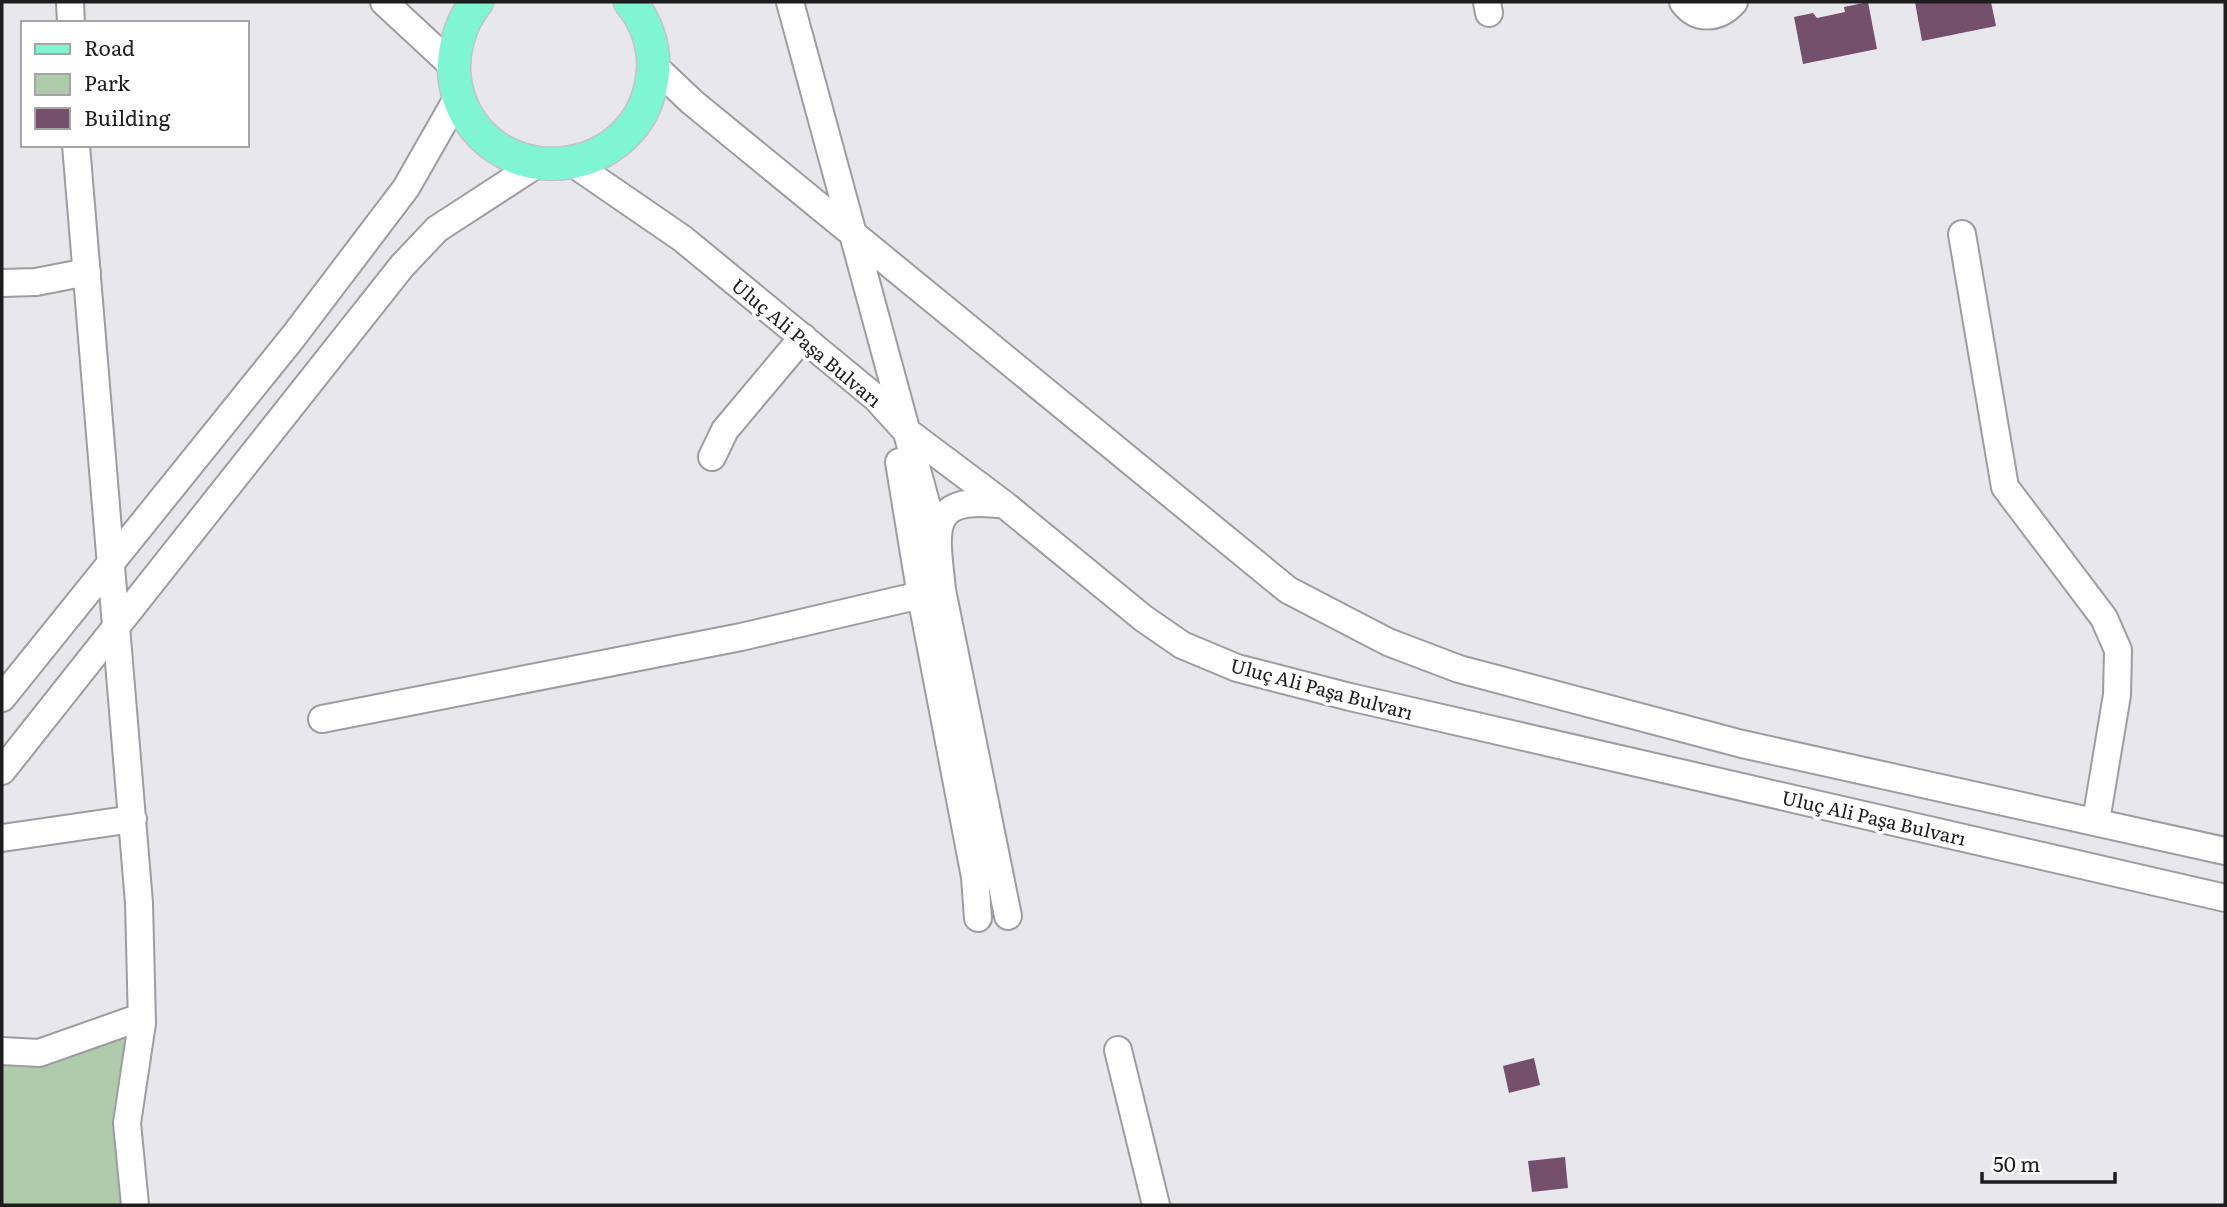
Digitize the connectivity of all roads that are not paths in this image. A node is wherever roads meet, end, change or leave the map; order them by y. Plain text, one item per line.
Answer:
1 (70, 2) edge
2 (384, 2) edge
3 (477, 2) edge
4 (630, 2) edge
5 (790, 2) edge
6 (1683, 2) edge
7 (1734, 2) edge
8 (71, 21) edge
9 (653, 65) junction
10 (456, 82) junction
11 (76, 147) edge
12 (571, 162) junction
13 (537, 164) junction
14 (855, 234) junction
15 (1962, 234) dead end
16 (87, 272) junction
17 (2, 283) edge
18 (803, 337) junction
19 (876, 398) junction
20 (905, 430) junction
21 (712, 457) dead end
22 (1005, 505) junction
23 (935, 536) junction
24 (112, 562) junction
25 (931, 593) junction
26 (117, 628) junction
27 (2, 698) edge
28 (322, 719) dead end
29 (2, 771) edge
30 (133, 819) junction
31 (2096, 821) junction
32 (2, 838) edge
33 (2225, 851) edge
34 (2225, 898) edge
35 (1008, 916) dead end
36 (978, 918) dead end
37 (141, 1017) junction
38 (1118, 1050) dead end
39 (2, 1051) edge
40 (135, 1205) edge
41 (1156, 1205) edge

1 - 8 street
2 - 10 street
3 - 10 main road
4 - 9 main road
5 - 14 street
6 - 7 street
9 - 12 main road
9 - 14 street
10 - 13 main road
10 - 24 street
11 - 16 street
12 - 13 main road
12 - 18 street, Uluç Ali Paşa Bulvarı
13 - 26 street
14 - 20 street
14 - 31 street
15 - 31 street
16 - 17 street
16 - 24 street
18 - 19 street, Uluç Ali Paşa Bulvarı
18 - 21 street
19 - 20 street, Uluç Ali Paşa Bulvarı
19 - 25 street
20 - 22 street, Uluç Ali Paşa Bulvarı
20 - 23 street
22 - 23 street
22 - 34 street, Uluç Ali Paşa Bulvarı
23 - 25 street
24 - 26 street
24 - 27 street
25 - 28 street
25 - 35 street
25 - 36 street
26 - 29 street
26 - 30 street
30 - 32 street
30 - 37 street
31 - 33 street
37 - 39 street
37 - 40 street
38 - 41 street

